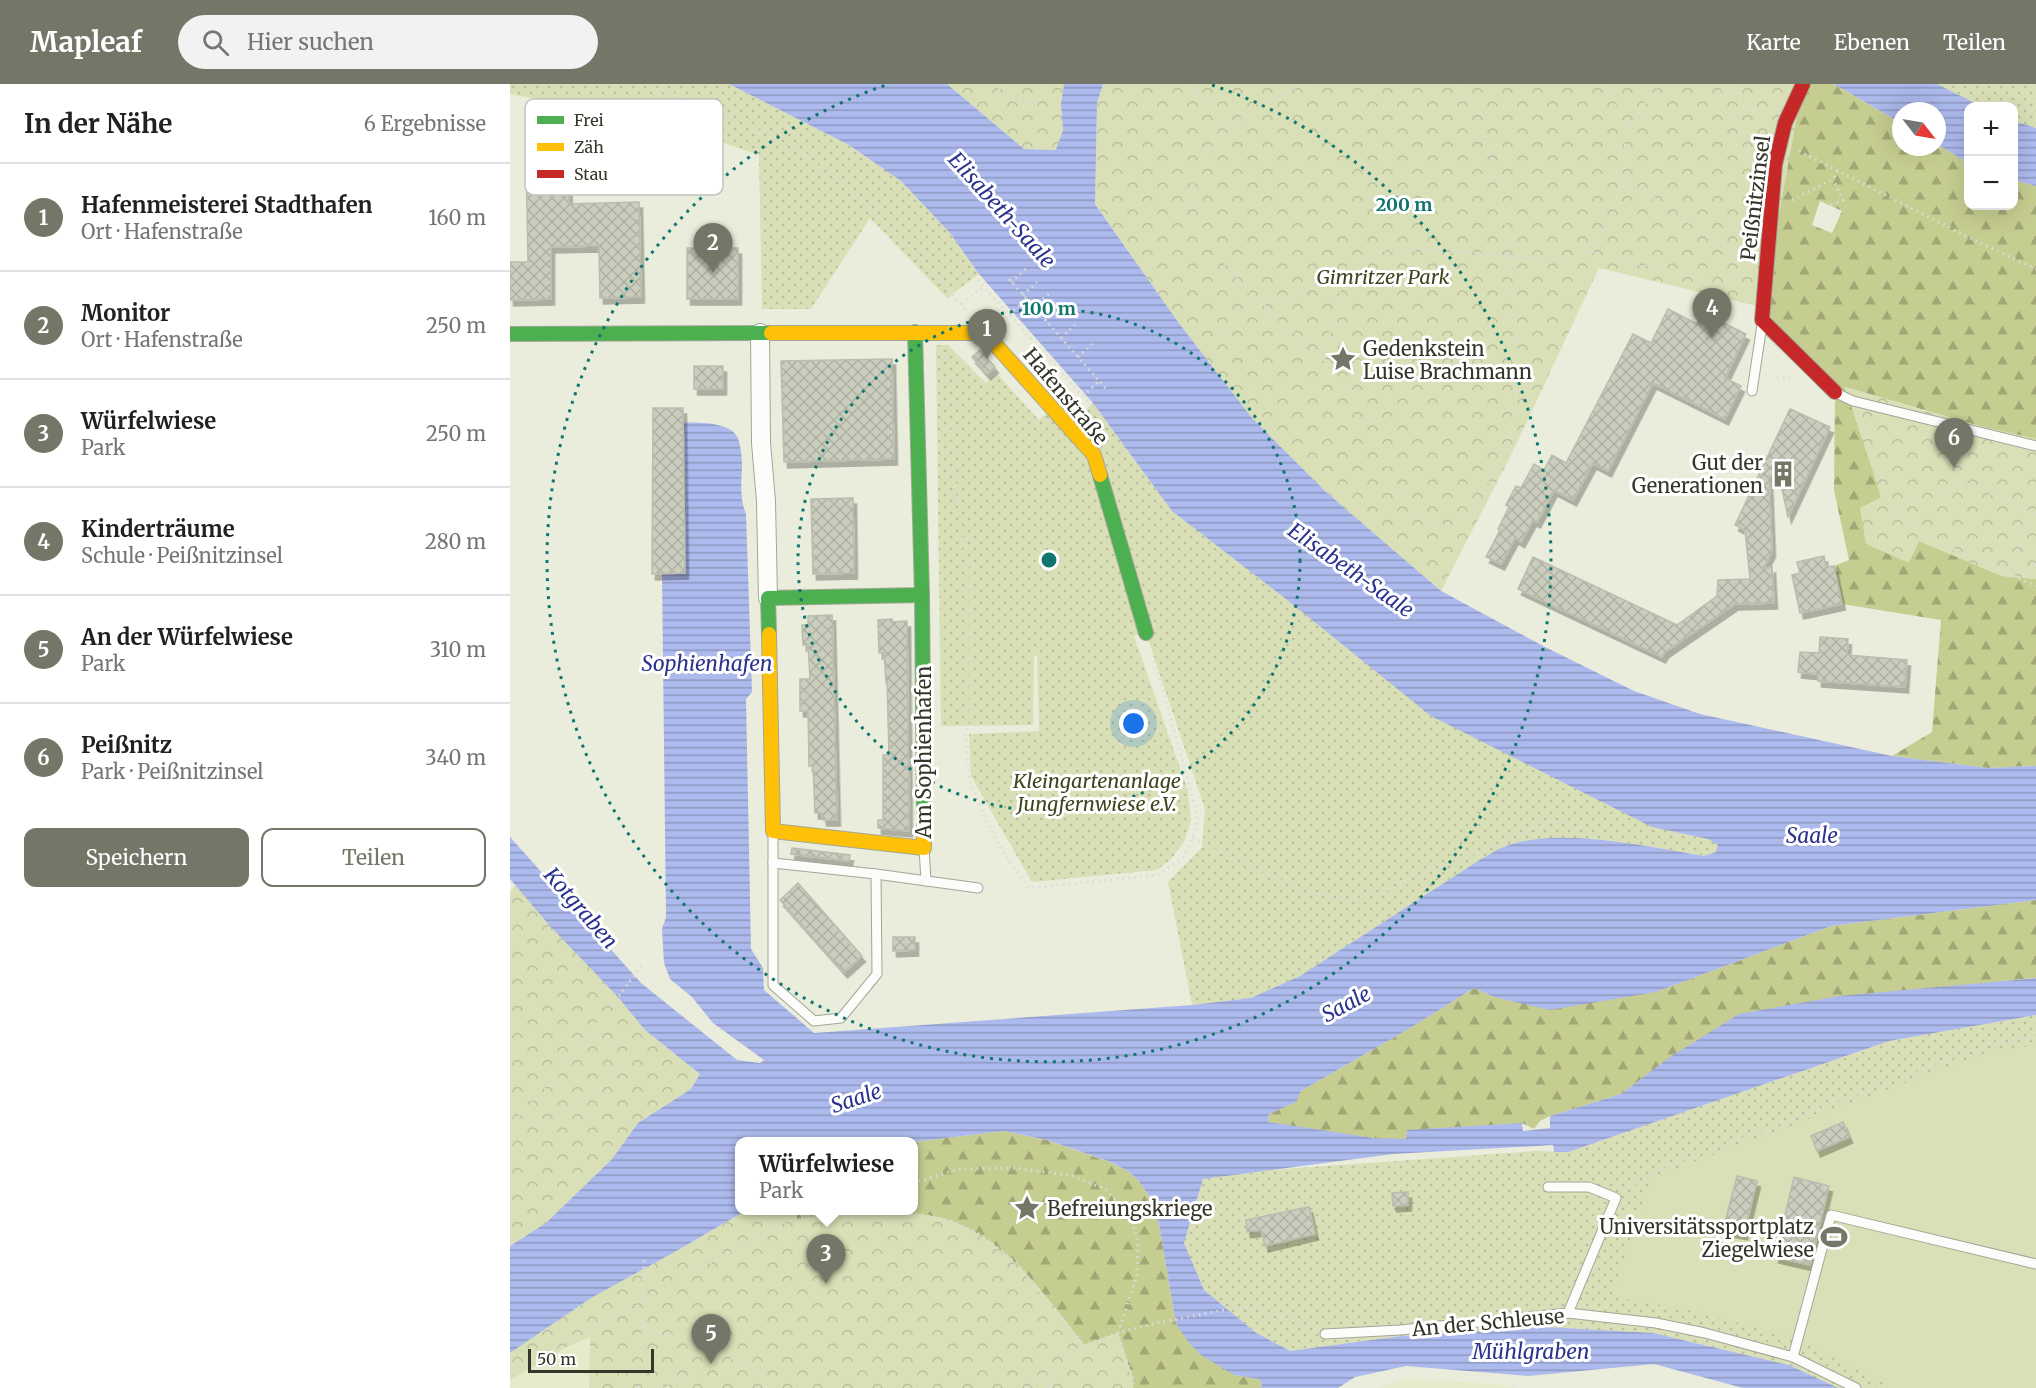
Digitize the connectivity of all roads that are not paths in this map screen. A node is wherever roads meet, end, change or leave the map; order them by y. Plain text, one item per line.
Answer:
1 (1803, 84) edge
2 (1762, 320) junction
3 (915, 332) junction
4 (760, 333) junction
5 (510, 334) edge
6 (1752, 391) dead end
7 (1835, 392) joint
8 (2036, 446) edge
9 (922, 596) junction
10 (768, 598) junction
11 (1146, 633) road end
12 (773, 831) junction
13 (924, 848) junction
14 (773, 863) junction
15 (876, 874) junction
16 (926, 881) junction
17 (978, 888) dead end
18 (1548, 1187) dead end
19 (2036, 1264) edge
20 (1568, 1313) junction
21 (1325, 1334) road end
22 (1793, 1357) junction
23 (1856, 1388) edge

1 - 2 street, Peißnitzinsel
2 - 6 lane
2 - 7 street
3 - 4 street, Hafenstraße
3 - 9 street, Am Sophienhafen
3 - 11 street, Hafenstraße
4 - 5 street, Hafenstraße
4 - 10 street
7 - 8 lane
9 - 10 street
9 - 13 street, Am Sophienhafen
10 - 12 street
12 - 13 street, Am Sophienhafen
12 - 14 lane
13 - 16 lane
14 - 15 lane
14 - 15 lane
15 - 16 lane
16 - 17 lane
18 - 20 lane
19 - 22 lane
20 - 21 lane, An der Schleuse
20 - 22 lane, An der Schleuse
22 - 23 lane, An der Schleuse

